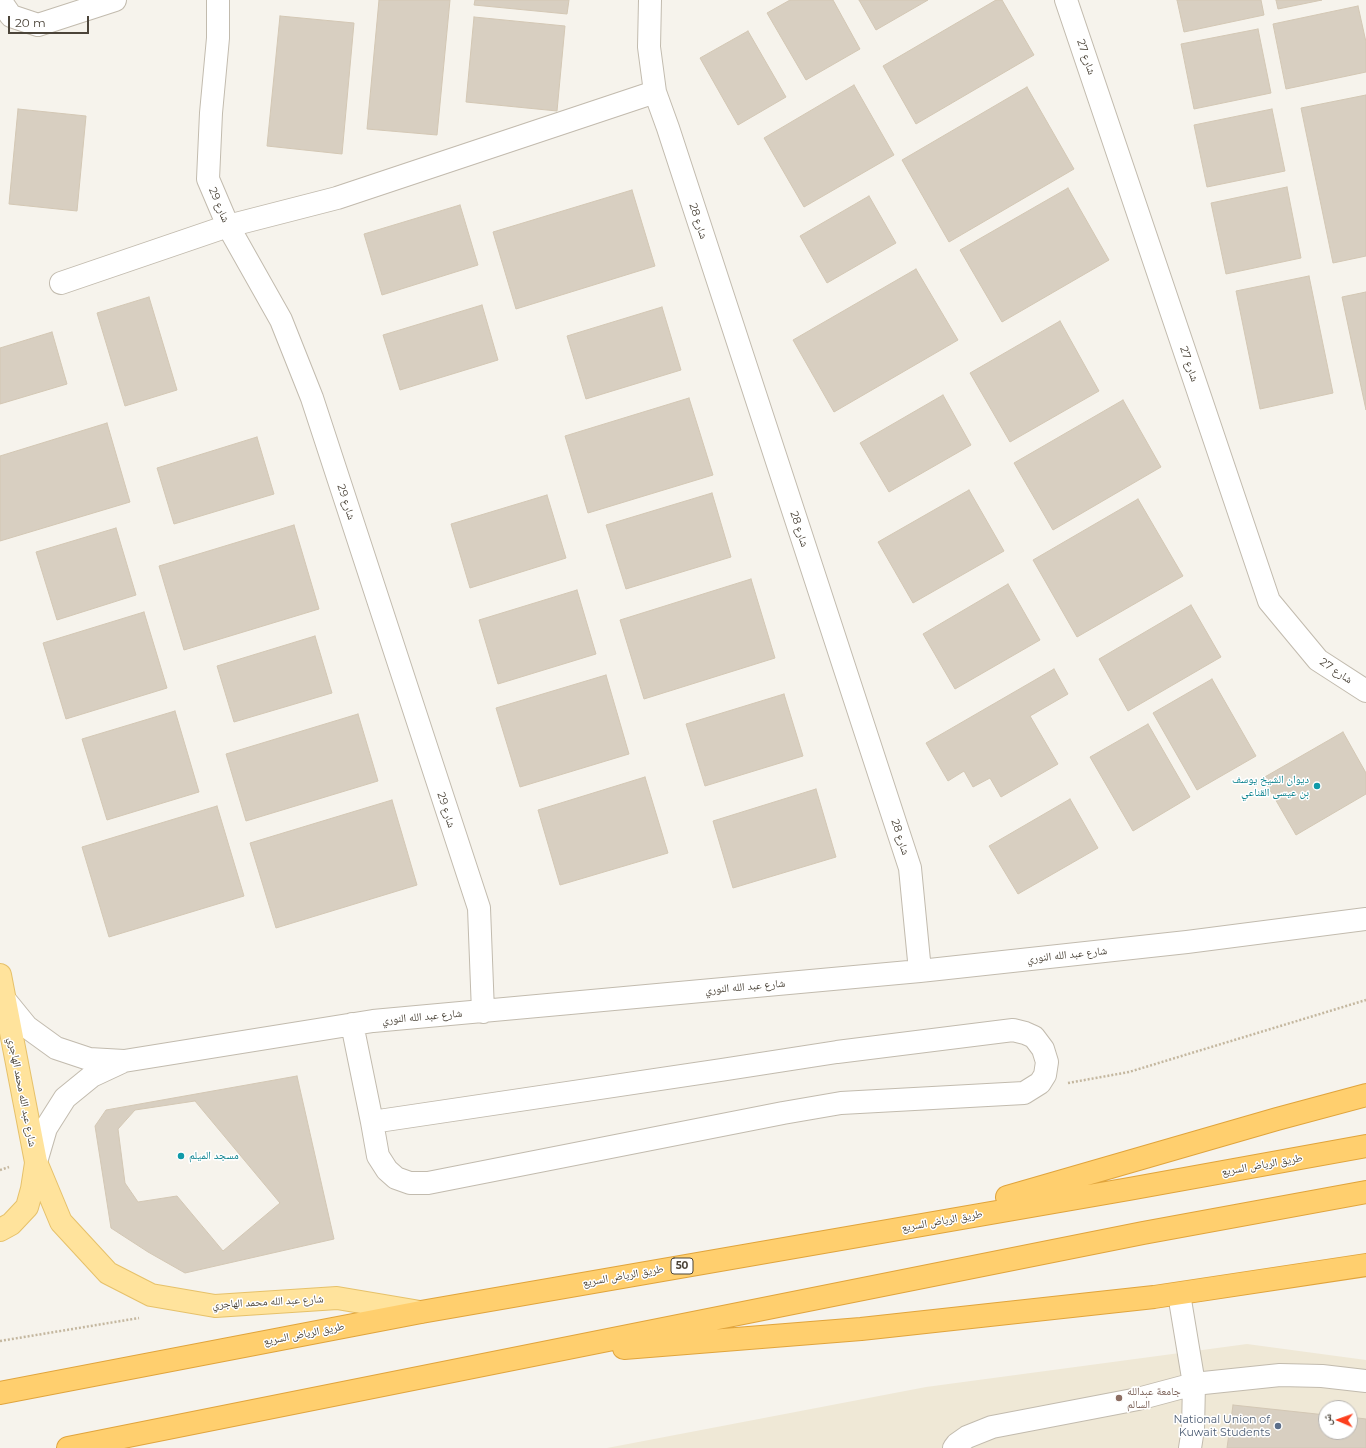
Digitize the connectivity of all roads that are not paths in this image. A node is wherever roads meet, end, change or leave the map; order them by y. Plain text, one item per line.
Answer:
1 (0, 0) edge
2 (115, 0) edge
3 (218, 0) edge
4 (650, 0) edge
5 (1066, 0) edge
6 (655, 92) junction
7 (228, 226) junction
8 (61, 282) dead end
9 (1366, 692) edge
10 (1366, 919) edge
11 (920, 971) junction
12 (0, 975) edge
13 (5, 1000) junction
14 (483, 1012) junction
15 (352, 1024) junction
16 (124, 1061) junction
17 (1366, 1095) edge
18 (372, 1122) junction
19 (1366, 1146) edge
20 (36, 1162) junction
21 (1366, 1192) edge
22 (906, 1227) junction
23 (0, 1230) edge
24 (1366, 1265) edge
25 (1179, 1294) junction
26 (421, 1312) junction
27 (522, 1357) junction
28 (1366, 1382) edge
29 (1194, 1384) junction
30 (0, 1393) edge
31 (68, 1448) edge
32 (954, 1448) edge
33 (1190, 1448) edge

1 - 2 street
3 - 7 street, شارع 29
4 - 6 street, شارع 28
5 - 9 street, شارع 27
6 - 7 street
6 - 11 street, شارع 28
7 - 8 street
7 - 14 street, شارع 29
10 - 11 street, شارع عبد الله النوري
11 - 14 street, شارع عبد الله النوري
12 - 13 main road, شارع عبد الله محمد الهاجري
13 - 16 street, شارع عبد الله النوري
13 - 20 main road, شارع عبد الله محمد الهاجري
14 - 15 street, شارع عبد الله النوري
15 - 16 street, شارع عبد الله النوري
15 - 18 street
16 - 20 street, شارع عبد الله النوري
17 - 22 highway
18 - 18 street
19 - 22 highway, طريق الرياض السريع / 50
20 - 23 main road
20 - 26 main road, شارع عبد الله محمد الهاجري
21 - 27 highway
22 - 26 highway, طريق الرياض السريع / 50
24 - 25 highway
25 - 27 highway
25 - 29 street
26 - 30 highway, طريق الرياض السريع / 50
27 - 31 highway
28 - 29 street
29 - 32 street
29 - 33 street

